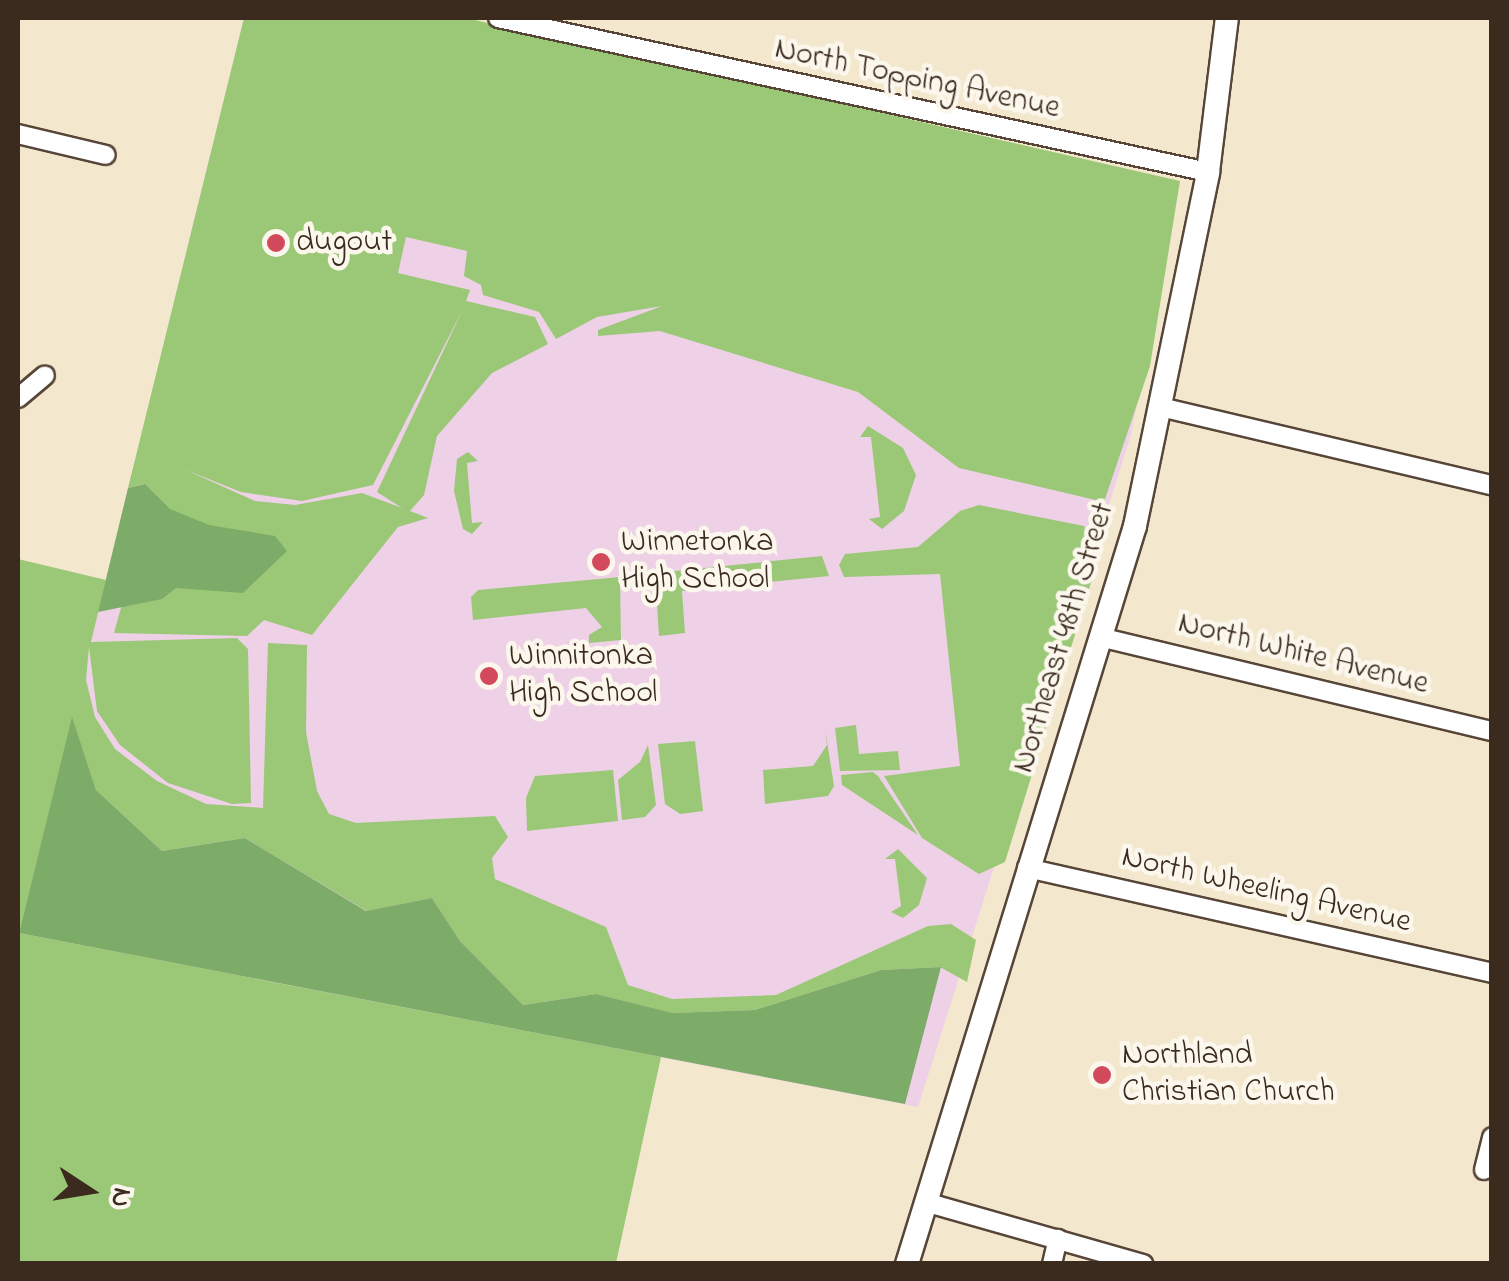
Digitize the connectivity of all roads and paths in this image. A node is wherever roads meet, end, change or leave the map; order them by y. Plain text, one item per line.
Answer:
1 (498, 18) edge
2 (1227, 18) edge
3 (18, 134) edge
4 (106, 155) dead end
5 (1208, 172) junction
6 (45, 375) dead end
7 (18, 398) edge
8 (1164, 408) junction
9 (1492, 485) edge
10 (1100, 637) junction
11 (1492, 731) edge
12 (1028, 868) junction
13 (1492, 973) edge
14 (1492, 1137) edge
15 (1484, 1170) dead end
16 (925, 1202) junction
17 (1058, 1239) junction
18 (907, 1264) edge
19 (1052, 1264) edge
20 (1144, 1264) edge

1 - 5 street, North Topping Avenue
2 - 5 street, Northeast 48th Street
3 - 4 street
5 - 8 street, Northeast 48th Street
6 - 7 street
8 - 9 street
8 - 10 street, Northeast 48th Street
10 - 11 street, North White Avenue
10 - 12 street, Northeast 48th Street
12 - 13 street, North Wheeling Avenue
12 - 16 street, Northeast 48th Street
14 - 15 street
16 - 17 street
16 - 18 street, Northeast 48th Street
17 - 19 street
17 - 20 street

